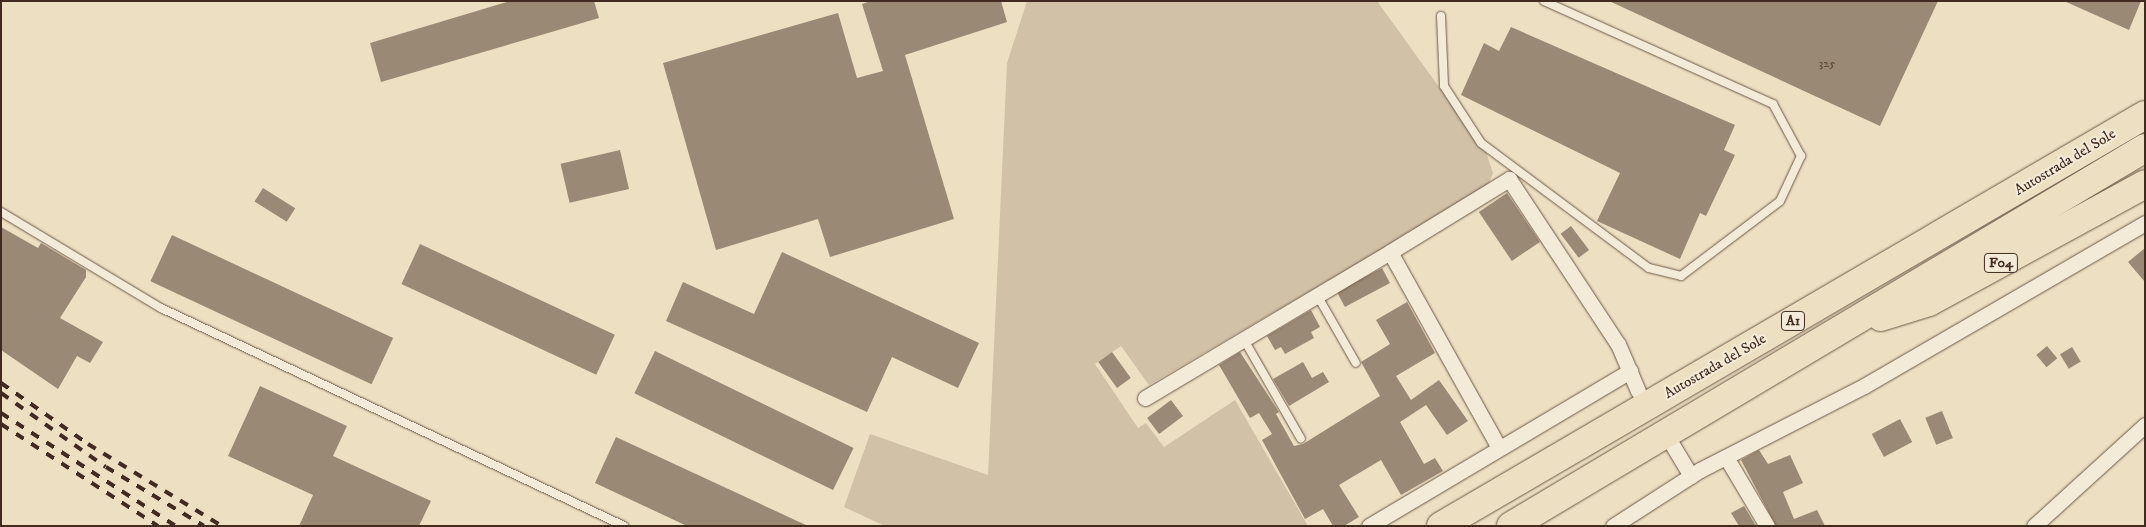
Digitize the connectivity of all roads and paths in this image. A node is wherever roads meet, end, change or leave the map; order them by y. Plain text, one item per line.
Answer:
1 (1544, 1) edge
2 (1441, 16) dead end
3 (2145, 115) edge
4 (2145, 148) edge
5 (2145, 184) edge
6 (1, 212) edge
7 (2145, 223) edge
8 (1390, 252) junction
9 (1317, 295) junction
10 (1851, 327) junction
11 (1243, 338) junction
12 (1356, 363) dead end
13 (1630, 371) junction
14 (1638, 391) dead end
15 (1145, 398) dead end
16 (2145, 425) edge
17 (1301, 439) dead end
18 (1673, 446) dead end
19 (1499, 448) junction
20 (1726, 457) junction
21 (1692, 476) junction
22 (624, 526) edge
23 (1369, 526) edge
24 (1440, 526) edge
25 (1511, 526) edge
26 (1613, 526) edge
27 (1767, 526) edge
28 (2034, 526) edge

1 - 2 lane
3 - 24 highway, Autostrada del Sole / A1
4 - 10 highway, Autostrada del Sole / A1
5 - 10 highway, F04
6 - 22 lane
7 - 20 street
8 - 9 street
8 - 13 street
8 - 19 street
9 - 11 street
9 - 12 lane
10 - 25 highway, Autostrada del Sole / A1
11 - 15 street
11 - 17 lane
13 - 14 street
13 - 19 street
16 - 28 street
18 - 21 street
19 - 23 street
20 - 21 street
20 - 27 street
21 - 26 street

